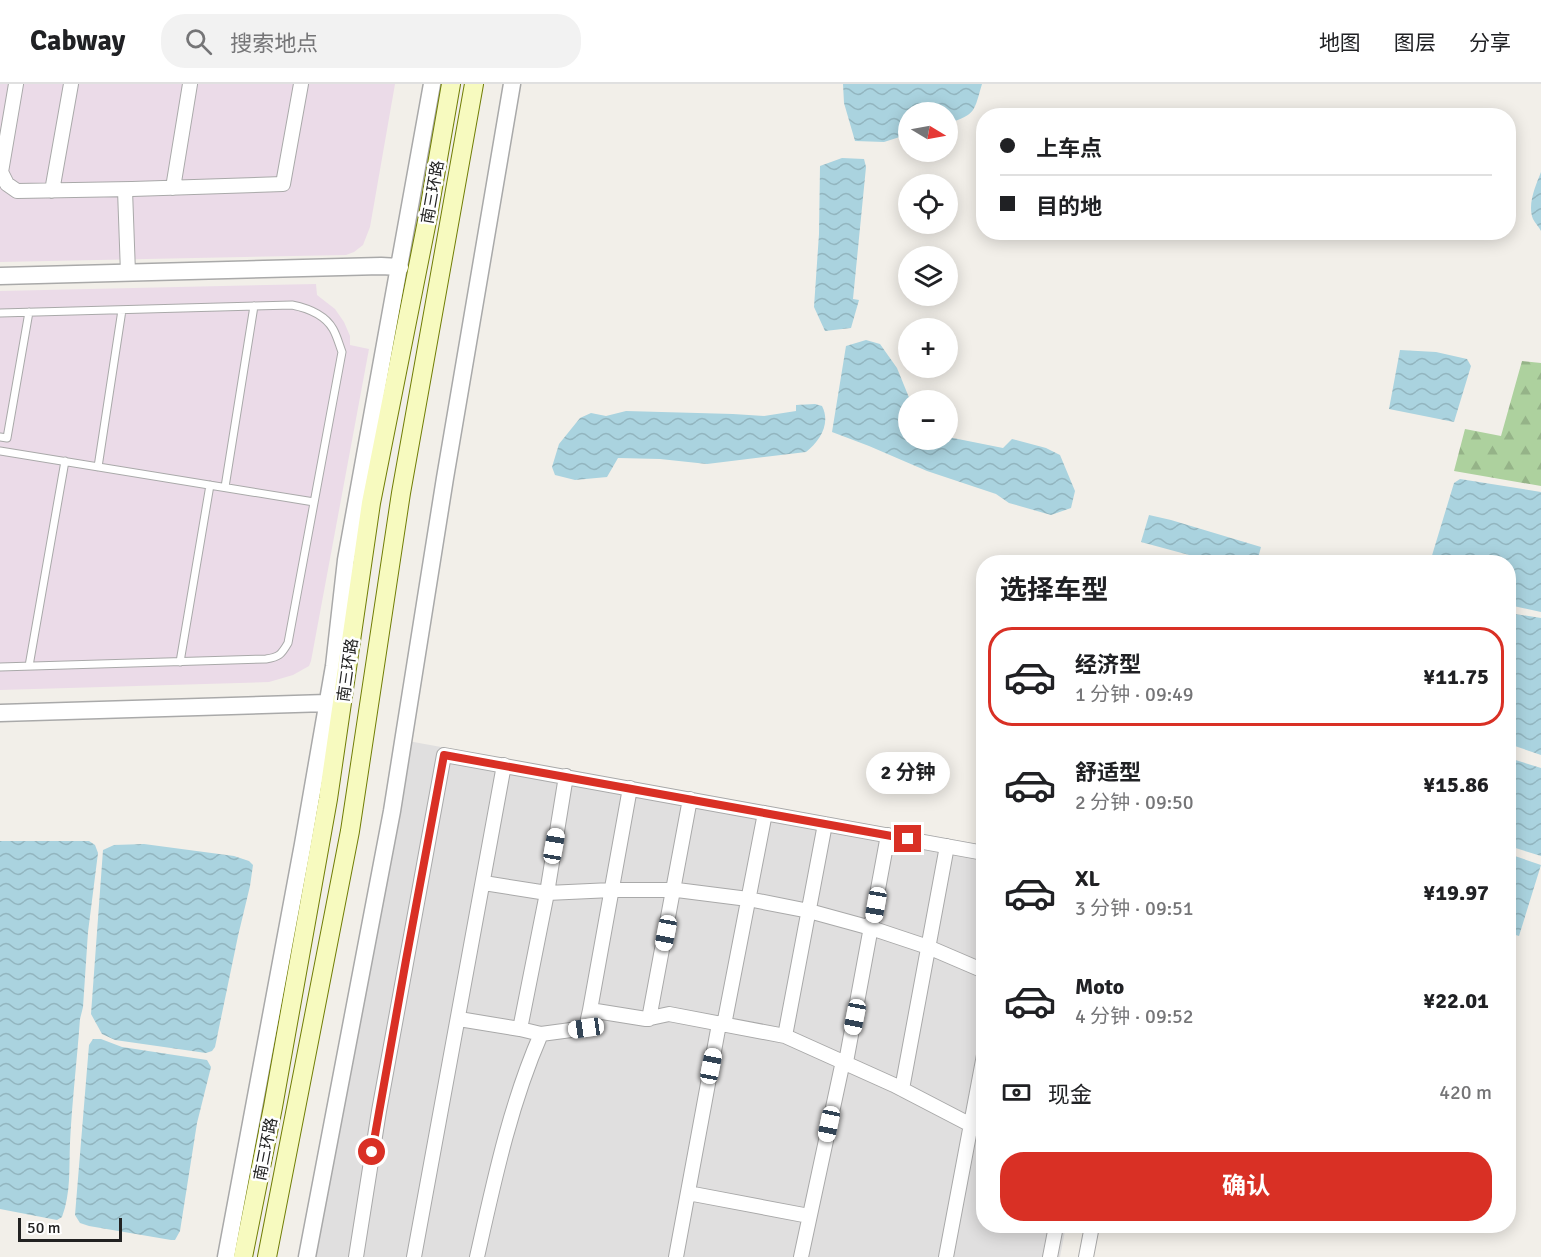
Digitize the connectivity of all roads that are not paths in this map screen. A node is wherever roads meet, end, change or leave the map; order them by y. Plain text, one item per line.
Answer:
1 (16, 84) edge
2 (71, 84) edge
3 (190, 84) edge
4 (301, 84) edge
5 (432, 84) edge
6 (451, 84) edge
7 (474, 84) edge
8 (512, 84) edge
9 (173, 188) junction
10 (125, 190) junction
11 (52, 191) junction
12 (400, 267) junction
13 (128, 273) junction
14 (0, 276) edge
15 (254, 306) junction
16 (122, 310) junction
17 (29, 312) junction
18 (0, 313) edge
19 (3, 438) edge
20 (2, 451) edge
21 (65, 461) junction
22 (98, 467) junction
23 (210, 485) junction
24 (225, 488) junction
25 (314, 502) junction
26 (180, 662) junction
27 (29, 666) junction
28 (0, 667) edge
29 (327, 703) junction
30 (0, 713) edge
31 (504, 765) junction
32 (566, 776) junction
33 (630, 788) junction
34 (690, 800) junction
35 (765, 813) junction
36 (825, 824) junction
37 (888, 835) junction
38 (947, 846) junction
39 (976, 851) edge
40 (484, 883) junction
41 (612, 890) junction
42 (674, 890) junction
43 (546, 892) junction
44 (748, 899) junction
45 (809, 911) junction
46 (872, 928) junction
47 (928, 947) junction
48 (976, 968) edge
49 (590, 1010) junction
50 (459, 1018) junction
51 (649, 1019) junction
52 (722, 1024) junction
53 (520, 1029) junction
54 (541, 1034) junction
55 (785, 1036) junction
56 (845, 1062) junction
57 (902, 1089) junction
58 (976, 1098) edge
59 (971, 1125) junction
60 (688, 1192) junction
61 (809, 1216) junction
62 (1055, 1233) edge
63 (1091, 1233) edge
64 (226, 1257) edge
65 (243, 1257) edge
66 (267, 1257) edge
67 (307, 1257) edge
68 (356, 1257) edge
69 (414, 1257) edge
70 (477, 1257) edge
71 (676, 1257) edge
72 (801, 1257) edge
73 (946, 1257) edge
74 (1050, 1257) edge
75 (1086, 1257) edge

1 - 11 street
2 - 11 street
3 - 9 street
4 - 9 street
5 - 12 street
6 - 65 main road, 南三环路
7 - 66 main road, 南三环路
8 - 67 street
9 - 10 street
10 - 11 street
10 - 13 street
12 - 13 street
12 - 29 street
13 - 14 street
15 - 16 lane
15 - 24 lane
15 - 25 lane
16 - 17 lane
16 - 22 lane
17 - 18 lane
17 - 19 lane
19 - 20 lane
20 - 21 lane
21 - 22 lane
21 - 27 lane
22 - 23 lane
23 - 24 lane
23 - 26 lane
24 - 25 lane
25 - 26 lane
26 - 27 lane
27 - 28 lane
29 - 30 street
29 - 64 street
31 - 32 street
31 - 40 street
31 - 68 street
32 - 33 street
32 - 43 street
33 - 34 street
33 - 41 street
34 - 35 street
34 - 42 street
35 - 36 street
35 - 44 street
36 - 37 street
36 - 45 street
37 - 38 street
37 - 46 street
38 - 39 street
38 - 47 street
40 - 43 street
40 - 50 street
41 - 42 street
41 - 43 street
41 - 49 street
42 - 44 street
42 - 51 street
43 - 53 street
44 - 45 street
44 - 52 street
45 - 46 street
45 - 55 street
46 - 47 street
46 - 56 street
47 - 48 street
47 - 57 street
49 - 51 street
49 - 54 street
50 - 53 street
50 - 69 street
51 - 52 street
52 - 55 street
52 - 60 street
53 - 54 street
54 - 70 street
55 - 56 street
56 - 57 street
56 - 61 street
57 - 59 street
58 - 59 street
59 - 73 street
60 - 61 street
60 - 71 street
61 - 72 street
62 - 74 street
63 - 75 street

